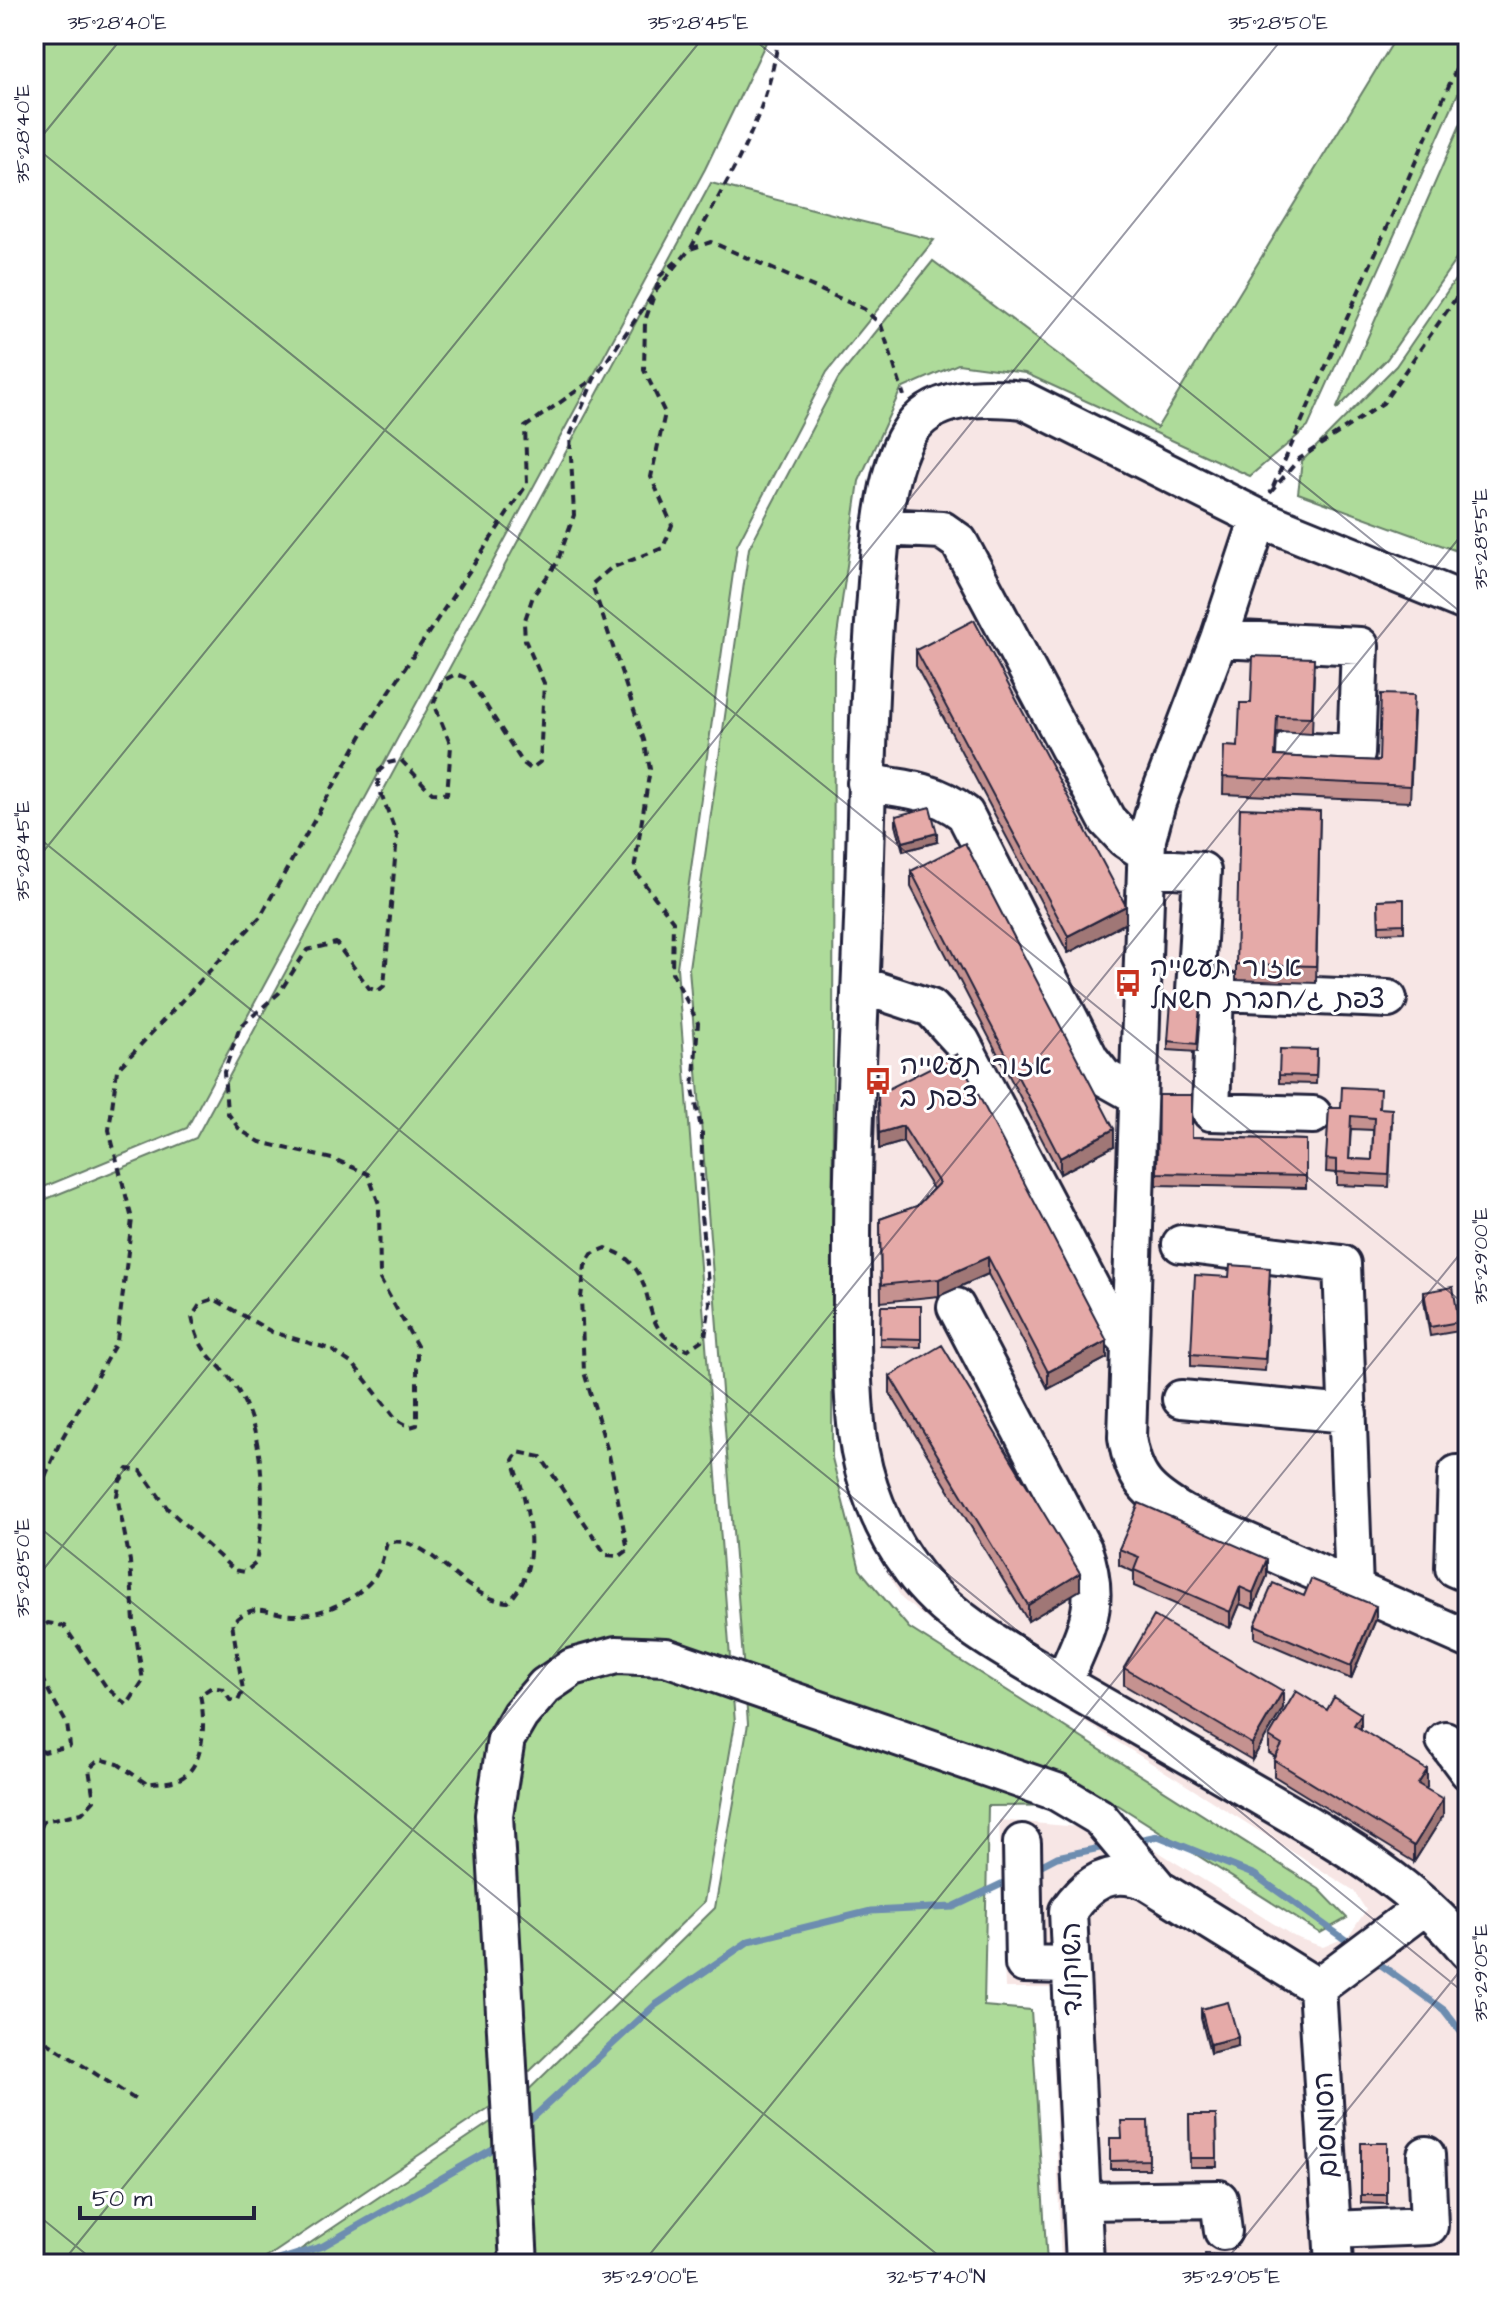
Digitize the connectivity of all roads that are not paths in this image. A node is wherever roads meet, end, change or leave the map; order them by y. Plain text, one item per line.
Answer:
1 (1262, 502) junction
2 (881, 527) junction
3 (1468, 603) edge
4 (1219, 639) junction
5 (1289, 751) dead end
6 (866, 783) junction
7 (1146, 860) junction
8 (861, 985) junction
9 (1215, 991) junction
10 (1388, 999) dead end
11 (1138, 1096) junction
12 (1313, 1115) dead end
13 (1181, 1244) dead end
14 (956, 1307) dead end
15 (1130, 1342) junction
16 (1181, 1399) dead end
17 (1348, 1414) junction
18 (1457, 1474) dead end
19 (1468, 1574) edge
20 (1354, 1589) junction
21 (1468, 1639) edge
22 (1063, 1683) junction
23 (1445, 1740) dead end
24 (1468, 1771) edge
25 (1022, 1843) dead end
26 (1159, 1889) junction
27 (1425, 1906) junction
28 (1468, 1951) edge
29 (1070, 1965) junction
30 (1317, 1987) junction
31 (1426, 2155) dead end
32 (1082, 2201) junction
33 (1223, 2231) dead end
34 (1333, 2247) edge
35 (519, 2264) edge
36 (1085, 2264) edge

1 - 2 street
1 - 3 street
1 - 4 street
2 - 6 street
2 - 7 street
4 - 5 street
4 - 7 street
6 - 8 street
6 - 11 street
7 - 9 street
7 - 11 street
8 - 15 street
8 - 22 street
9 - 10 street
9 - 12 street
11 - 15 street
13 - 17 street
14 - 22 street
15 - 20 street
16 - 17 street
17 - 20 street
18 - 19 street
20 - 21 street
22 - 27 street
23 - 24 street
25 - 29 street
26 - 29 street, השוקולד
26 - 30 street, השוקולד
26 - 35 street
27 - 28 street
27 - 30 street
29 - 32 street, השוקולד
30 - 34 street, הסומסום
31 - 34 street
32 - 33 street
32 - 36 street, השוקולד

